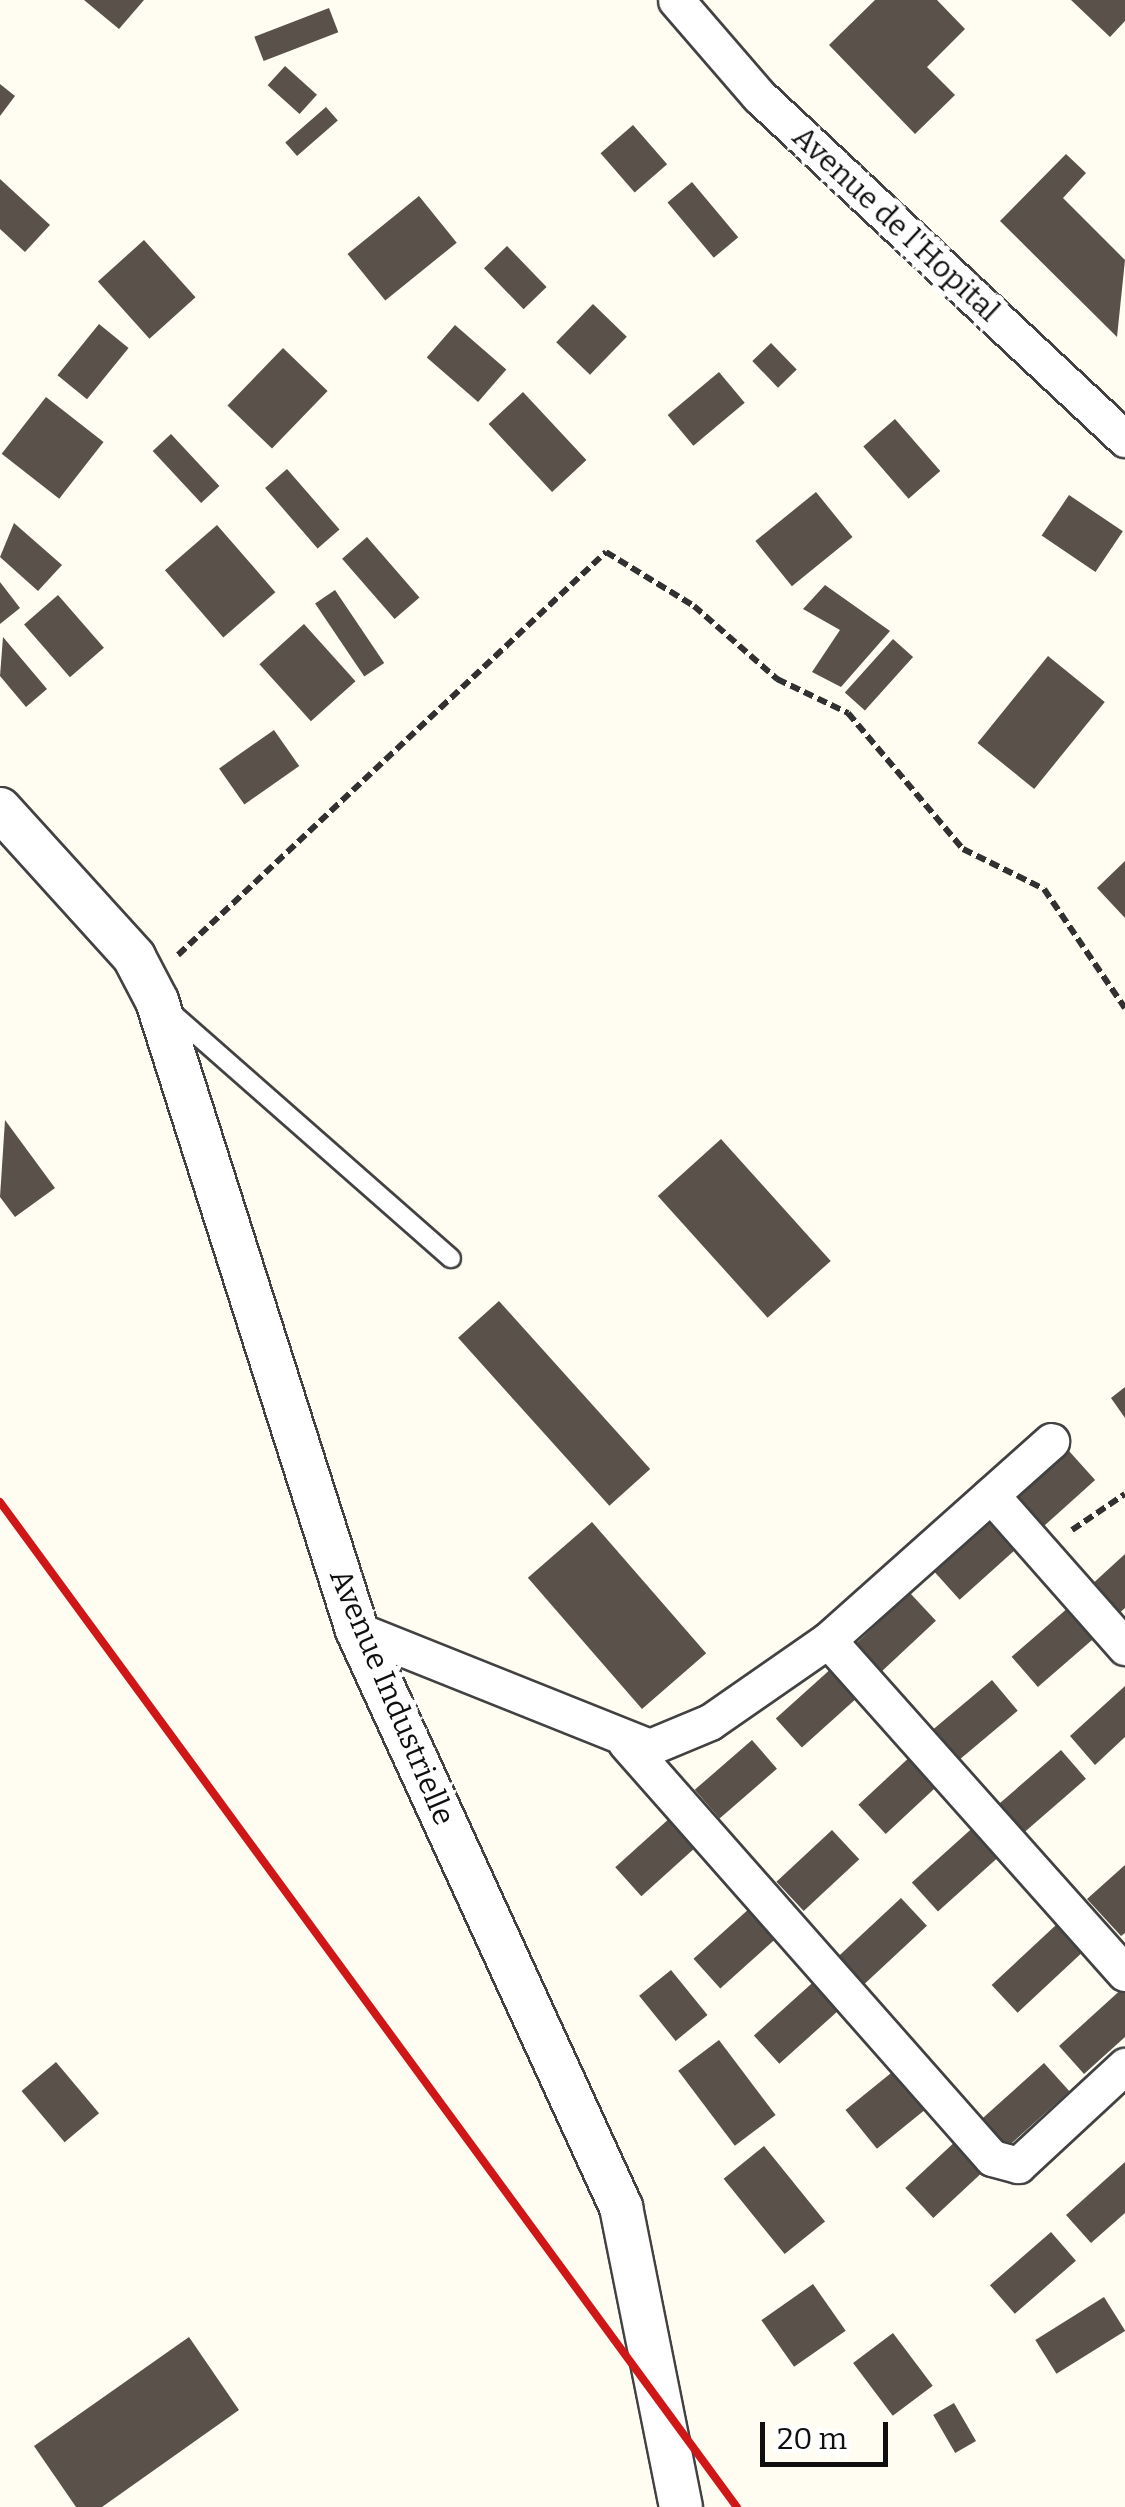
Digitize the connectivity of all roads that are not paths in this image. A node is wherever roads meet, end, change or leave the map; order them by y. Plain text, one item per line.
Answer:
1 (676, 0) edge
2 (1125, 439) edge
3 (0, 809) edge
4 (153, 992) junction
5 (450, 1258) dead end
6 (1051, 1442) dead end
7 (991, 1495) junction
8 (357, 1630) junction
9 (828, 1640) junction
10 (1125, 1648) edge
11 (626, 1743) junction
12 (1125, 1973) edge
13 (1125, 2066) edge
14 (681, 2507) edge

1 - 2 street, Avenue de l'Hopital
3 - 4 street, Avenue Industrielle
4 - 5 lane
4 - 8 street, Avenue Industrielle
6 - 7 street
7 - 9 street
7 - 10 street
8 - 11 street
8 - 14 street, Avenue Industrielle
9 - 11 street
9 - 12 street
11 - 13 street

